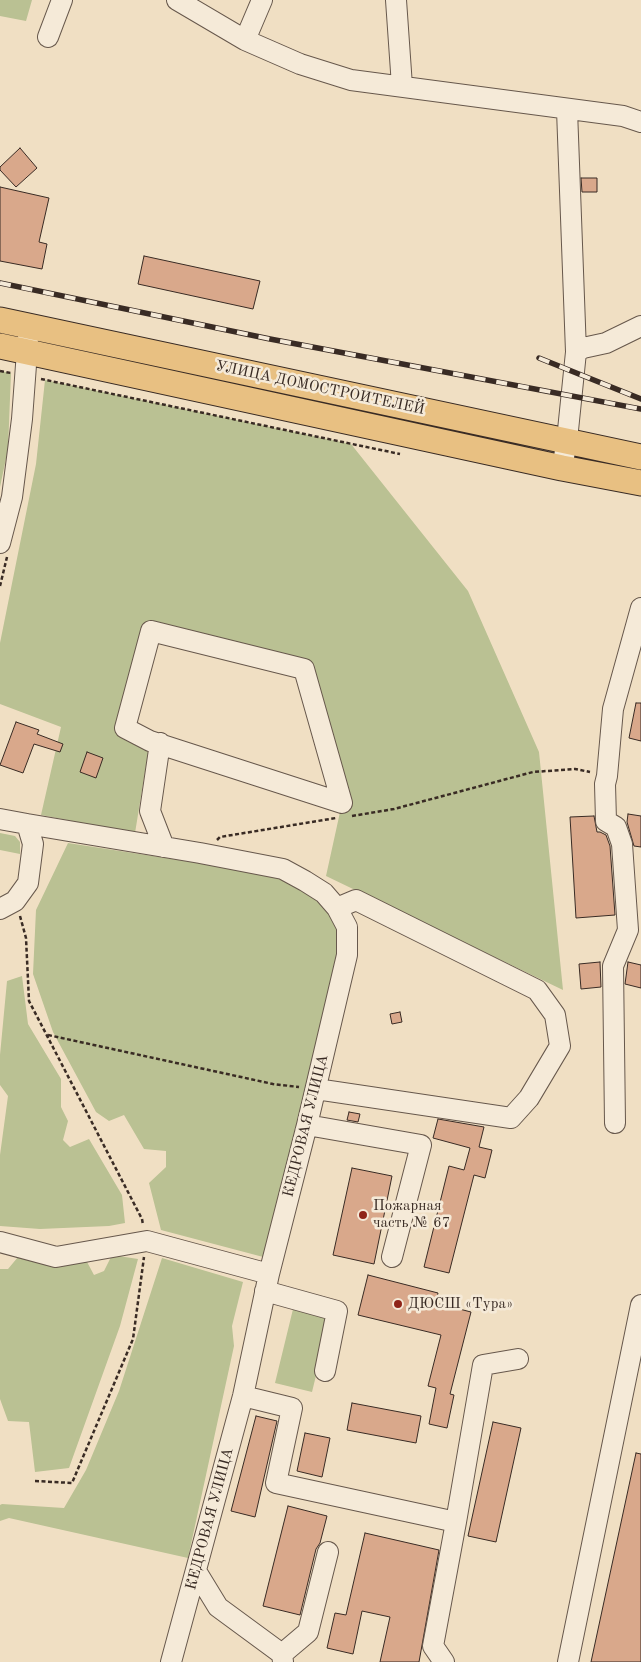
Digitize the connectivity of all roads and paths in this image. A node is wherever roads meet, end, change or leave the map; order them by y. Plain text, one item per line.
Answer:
1 (62, 0) edge
2 (177, 0) edge
3 (262, 0) edge
4 (396, 0) edge
5 (48, 37) dead end
6 (245, 40) junction
7 (402, 86) junction
8 (567, 110) junction
9 (641, 122) edge
10 (0, 320) edge
11 (29, 326) junction
12 (641, 326) edge
13 (0, 346) edge
14 (27, 352) junction
15 (576, 352) junction
16 (0, 370) edge
17 (25, 376) junction
18 (567, 440) junction
19 (402, 454) dead end
20 (641, 457) edge
21 (562, 468) junction
22 (641, 482) edge
23 (0, 543) edge
24 (641, 608) edge
25 (160, 744) junction
26 (607, 776) junction
27 (346, 817) dead end
28 (336, 818) dead end
29 (0, 819) edge
30 (27, 824) junction
31 (164, 847) junction
32 (200, 853) junction
33 (7, 905) edge
34 (337, 908) junction
35 (48, 1035) junction
36 (316, 1089) junction
37 (615, 1123) dead end
38 (307, 1126) junction
39 (147, 1241) junction
40 (0, 1242) edge
41 (392, 1257) dead end
42 (267, 1283) junction
43 (641, 1305) edge
44 (518, 1359) dead end
45 (325, 1371) dead end
46 (243, 1396) junction
47 (35, 1481) dead end
48 (456, 1522) junction
49 (328, 1552) dead end
50 (196, 1571) junction
51 (283, 1658) edge
52 (171, 1662) edge
53 (444, 1662) edge
54 (568, 1662) edge

1 - 5 street
2 - 6 street
3 - 6 street
4 - 7 street
6 - 7 street
7 - 8 street
8 - 9 street
8 - 15 street
10 - 11 main road, УЛИЦА ДОМОСТРОИТЕЛЕЙ
11 - 14 street
11 - 18 main road, УЛИЦА ДОМОСТРОИТЕЛЕЙ
12 - 15 street
13 - 14 main road, УЛИЦА ДОМОСТРОИТЕЛЕЙ
14 - 17 street
14 - 21 main road, УЛИЦА ДОМОСТРОИТЕЛЕЙ
15 - 18 street
16 - 17 path
17 - 19 path
17 - 23 street
18 - 20 main road, УЛИЦА ДОМОСТРОИТЕЛЕЙ
18 - 21 street
21 - 22 main road, УЛИЦА ДОМОСТРОИТЕЛЕЙ
24 - 26 street
25 - 25 street
25 - 31 street
26 - 27 path
26 - 37 street
28 - 32 path
29 - 30 street, КЕДРОВАЯ УЛИЦА
30 - 31 street, КЕДРОВАЯ УЛИЦА
30 - 33 street
31 - 32 street, КЕДРОВАЯ УЛИЦА
32 - 34 street, КЕДРОВАЯ УЛИЦА
33 - 35 path
34 - 36 street, КЕДРОВАЯ УЛИЦА
34 - 36 street
35 - 36 path
35 - 39 path
36 - 38 street, КЕДРОВАЯ УЛИЦА
38 - 41 street
38 - 42 street, КЕДРОВАЯ УЛИЦА
39 - 40 street
39 - 42 street
39 - 47 path
42 - 45 street
42 - 46 street, КЕДРОВАЯ УЛИЦА
43 - 54 street
44 - 48 street
46 - 48 street
46 - 50 street, КЕДРОВАЯ УЛИЦА
48 - 53 street
49 - 51 street
50 - 51 street
50 - 52 street, КЕДРОВАЯ УЛИЦА

